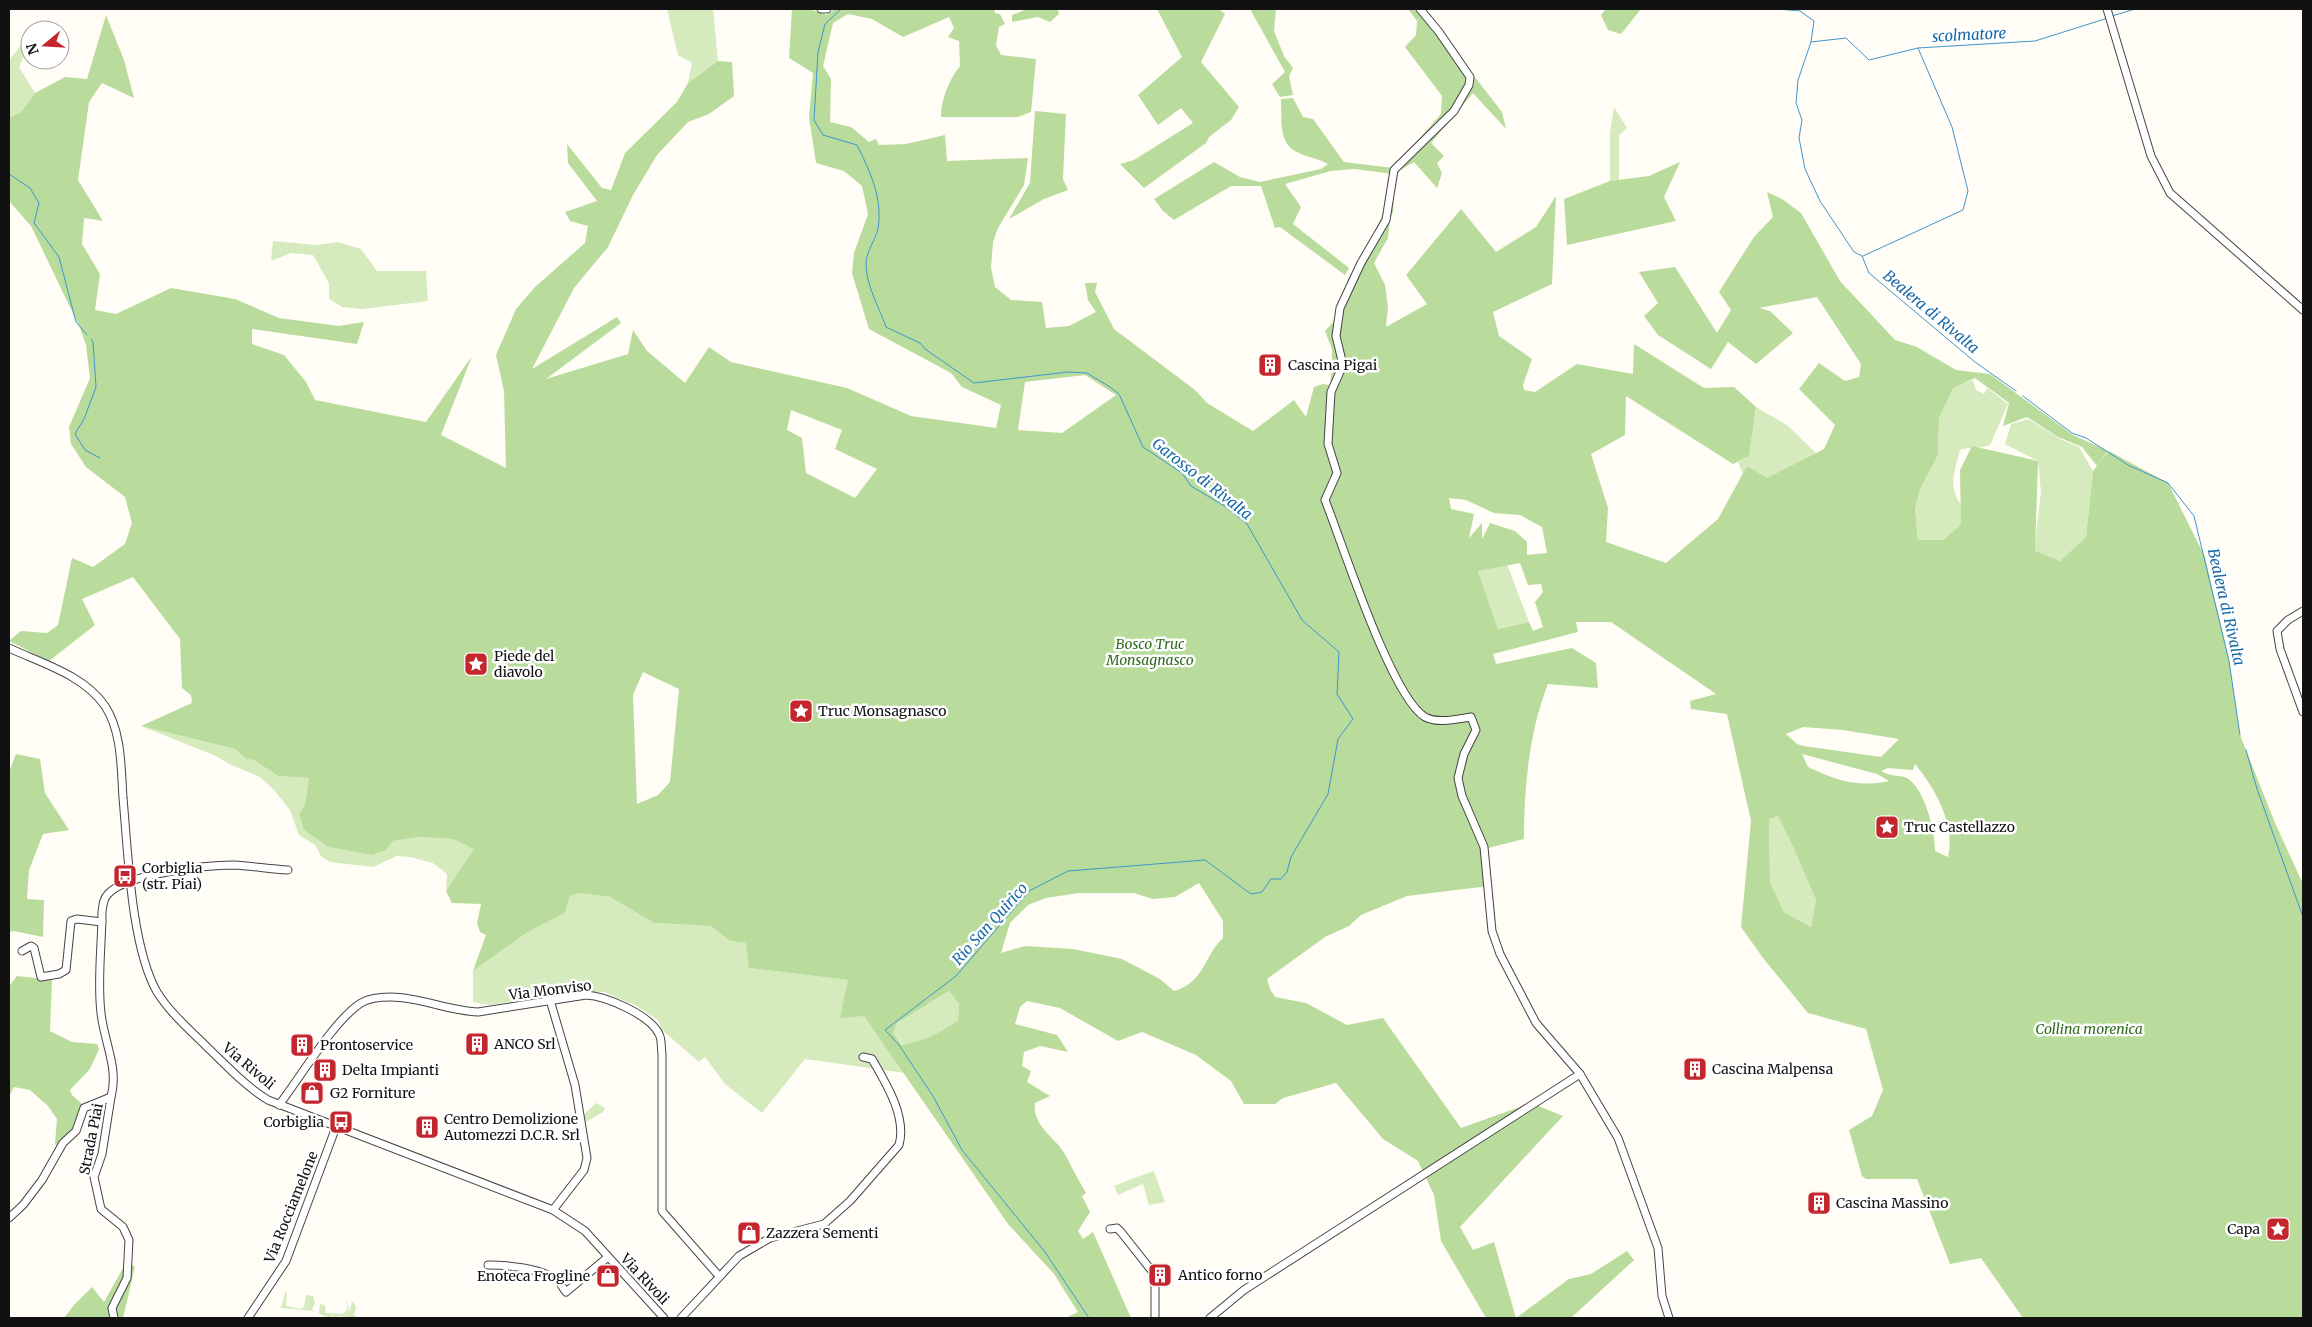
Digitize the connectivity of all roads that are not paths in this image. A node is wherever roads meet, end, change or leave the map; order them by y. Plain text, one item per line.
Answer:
1 (1420, 9) edge
2 (2109, 13) edge
3 (2303, 310) edge
4 (2303, 611) edge
5 (9, 648) edge
6 (2303, 712) edge
7 (288, 870) dead end
8 (132, 881) junction
9 (102, 922) junction
10 (22, 951) dead end
11 (550, 1000) junction
12 (863, 1056) dead end
13 (1580, 1074) junction
14 (112, 1098) junction
15 (279, 1105) junction
16 (336, 1127) junction
17 (553, 1210) junction
18 (9, 1218) edge
19 (1110, 1229) dead end
20 (608, 1257) junction
21 (488, 1265) dead end
22 (719, 1276) junction
23 (114, 1318) edge
24 (248, 1318) edge
25 (664, 1318) edge
26 (681, 1318) edge
27 (1155, 1318) edge
28 (1210, 1318) edge
29 (1669, 1318) edge

1 - 13 street
2 - 3 street
4 - 6 street
5 - 8 street, Via Rivoli
7 - 8 street
8 - 9 street, Strada Piai
8 - 15 street, Via Rivoli
9 - 10 street
9 - 14 street, Strada Piai
11 - 15 street, Via Monviso
11 - 17 street
11 - 22 street, Via Monviso
12 - 22 street
13 - 28 street
13 - 29 street
14 - 18 street
14 - 23 street, Strada Piai
15 - 16 street, Via Rivoli
16 - 17 street, Via Rivoli
16 - 24 street, Via Rocciamelone
17 - 20 street, Via Rivoli
19 - 27 street
20 - 21 street, Via Rivoli
20 - 25 street, Via Rivoli
22 - 26 street

